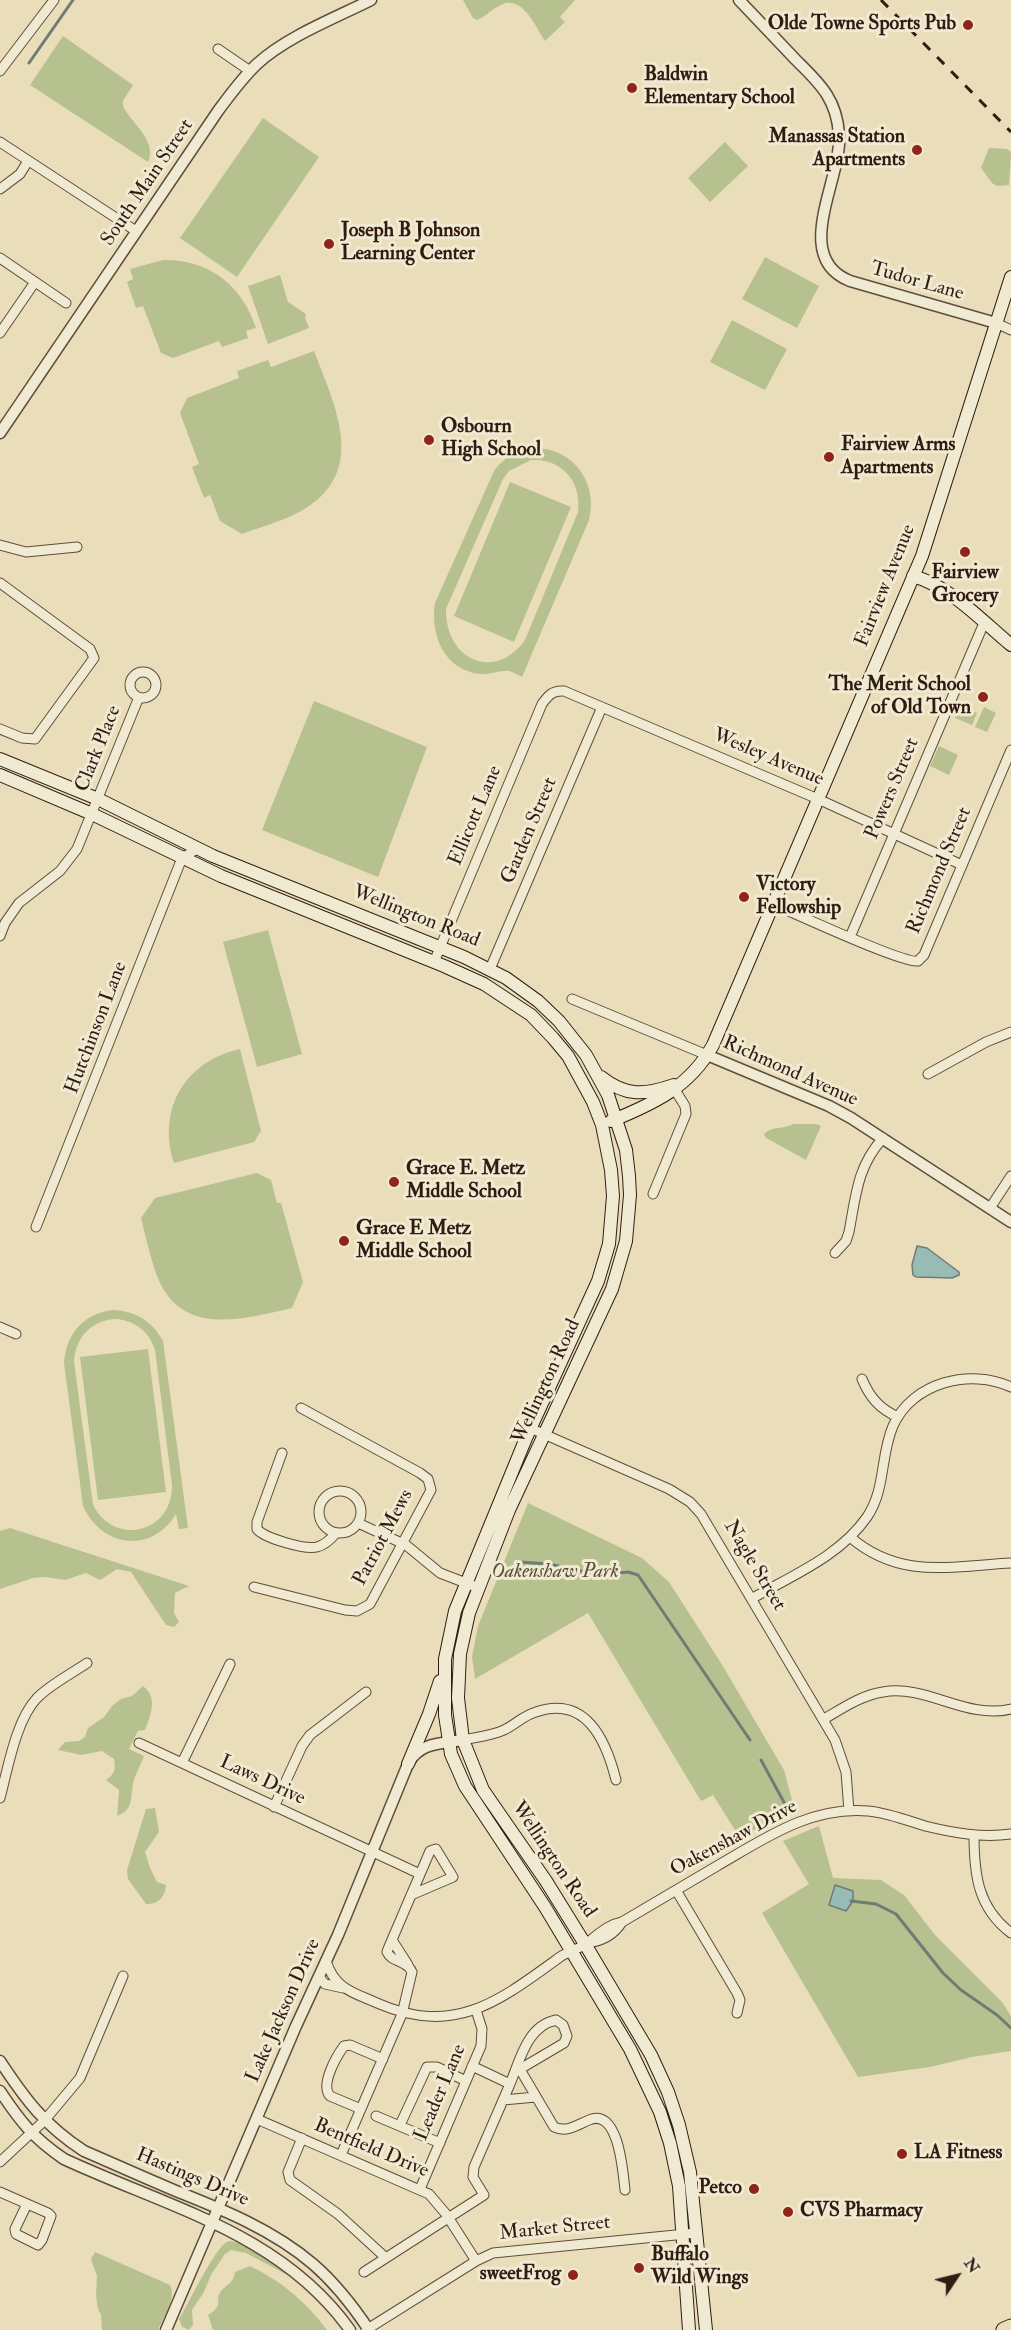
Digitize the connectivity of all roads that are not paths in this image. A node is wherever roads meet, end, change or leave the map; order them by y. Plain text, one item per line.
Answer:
1 (54, 0) edge
2 (371, 0) edge
3 (739, 0) edge
4 (219, 49) dead end
5 (0, 71) edge
6 (250, 71) junction
7 (0, 142) edge
8 (28, 161) junction
9 (0, 189) edge
10 (136, 231) junction
11 (0, 258) edge
12 (1011, 277) edge
13 (35, 282) junction
14 (66, 303) dead end
15 (996, 323) junction
16 (1011, 330) edge
17 (0, 333) edge
18 (0, 433) edge
19 (0, 545) edge
20 (77, 547) dead end
21 (913, 576) junction
22 (0, 583) edge
23 (984, 623) junction
24 (1011, 645) edge
25 (558, 691) joint
26 (139, 698) dead end
27 (602, 707) junction
28 (0, 729) edge
29 (1011, 750) edge
30 (0, 759) edge
31 (0, 775) edge
32 (98, 799) junction
33 (818, 799) junction
34 (92, 814) junction
35 (894, 834) junction
36 (197, 849) junction
37 (182, 858) junction
38 (962, 865) junction
39 (773, 904) junction
40 (0, 936) edge
41 (850, 937) junction
42 (440, 948) junction
43 (434, 962) junction
44 (490, 969) junction
45 (572, 999) dead end
46 (1011, 1032) edge
47 (707, 1055) junction
48 (596, 1071) junction
49 (928, 1074) dead end
50 (679, 1086) junction
51 (617, 1119) junction
52 (602, 1125) junction
53 (883, 1138) junction
54 (1011, 1176) edge
55 (653, 1194) dead end
56 (990, 1208) junction
57 (1011, 1222) edge
58 (36, 1227) dead end
59 (835, 1253) dead end
60 (0, 1327) edge
61 (16, 1334) dead end
62 (862, 1379) dead end
63 (1011, 1387) edge
64 (301, 1408) dead end
65 (898, 1418) junction
66 (530, 1428) junction
67 (543, 1434) junction
68 (282, 1453) dead end
69 (358, 1523) junction
70 (336, 1533) junction
71 (850, 1537) junction
72 (402, 1543) junction
73 (1011, 1563) edge
74 (465, 1584) junction
75 (254, 1587) dead end
76 (478, 1588) junction
77 (753, 1599) junction
78 (445, 1662) junction
79 (87, 1663) dead end
80 (230, 1664) dead end
81 (366, 1692) dead end
82 (1011, 1708) edge
83 (824, 1719) junction
84 (463, 1740) junction
85 (139, 1743) dead end
86 (449, 1743) junction
87 (182, 1763) junction
88 (408, 1764) junction
89 (616, 1780) dead end
90 (0, 1798) edge
91 (274, 1807) junction
92 (849, 1811) junction
93 (1011, 1834) edge
94 (974, 1835) junction
95 (371, 1852) junction
96 (420, 1874) junction
97 (676, 1890) junction
98 (411, 1895) junction
99 (1011, 1933) edge
100 (585, 1944) junction
101 (572, 1952) junction
102 (326, 1961) junction
103 (550, 1965) junction
104 (580, 1966) junction
105 (123, 1976) dead end
106 (319, 1977) junction
107 (343, 1988) junction
108 (476, 2010) junction
109 (737, 2013) dead end
110 (402, 2014) junction
111 (382, 2059) junction
112 (0, 2061) edge
113 (472, 2066) junction
114 (518, 2069) junction
115 (466, 2081) junction
116 (510, 2084) junction
117 (0, 2091) edge
118 (536, 2097) junction
119 (503, 2100) junction
120 (361, 2109) junction
121 (376, 2116) dead end
122 (256, 2119) junction
123 (44, 2121) junction
124 (400, 2126) junction
125 (31, 2133) junction
126 (302, 2138) junction
127 (440, 2143) junction
128 (341, 2155) junction
129 (0, 2162) edge
130 (420, 2189) junction
131 (625, 2190) dead end
132 (0, 2192) edge
133 (27, 2204) junction
134 (219, 2208) junction
135 (448, 2217) junction
136 (212, 2223) junction
137 (696, 2233) junction
138 (683, 2234) junction
139 (386, 2258) junction
140 (476, 2260) junction
141 (364, 2272) dead end
142 (1011, 2327) edge
143 (166, 2330) edge
144 (350, 2330) edge
145 (368, 2330) edge
146 (689, 2330) edge
147 (706, 2330) edge
148 (1004, 2330) edge

1 - 5 street
2 - 6 street, South Main Street
3 - 15 street, Tudor Lane
4 - 6 street
6 - 10 street, South Main Street
7 - 8 street
8 - 9 street
8 - 10 street
10 - 18 street, South Main Street
11 - 13 street
12 - 15 main road, Fairview Avenue
13 - 14 street
13 - 17 street
15 - 16 street, Tudor Lane
15 - 21 main road, Fairview Avenue
19 - 20 street
21 - 23 main road
21 - 33 main road, Fairview Avenue
22 - 28 street
23 - 24 main road
23 - 35 street, Powers Street
25 - 27 street, Wesley Avenue
25 - 42 street, Ellicott Lane
26 - 32 street, Clark Place
27 - 33 street, Wesley Avenue
27 - 44 street, Garden Street
29 - 38 street, Richmond Street
30 - 32 main road, Wellington Road
31 - 34 main road, Wellington Road
32 - 34 street, Clark Place
32 - 36 main road, Wellington Road
33 - 35 street, Wesley Avenue
33 - 39 main road, Fairview Avenue
34 - 37 main road, Wellington Road
34 - 40 street, Clark Place
35 - 38 street, Wesley Avenue
35 - 41 street, Powers Street
36 - 37 street
36 - 42 main road, Wellington Road
37 - 43 main road, Wellington Road
37 - 58 street, Hutchinson Lane
38 - 41 street, Richmond Street
39 - 41 street, Richmond Street
39 - 47 main road, Fairview Avenue
42 - 43 street, Ellicott Lane
42 - 44 main road, Wellington Road
43 - 52 main road, Wellington Road
44 - 48 main road, Wellington Road
45 - 47 street, Richmond Avenue
46 - 49 street
47 - 50 main road, Fairview Avenue
47 - 53 street, Richmond Avenue
48 - 50 main road
48 - 51 main road, Wellington Road
50 - 51 main road, Fairview Avenue
50 - 55 street
51 - 52 main road, Fairview Avenue
51 - 67 main road, Wellington Road
52 - 66 main road, Wellington Road
53 - 56 street, Richmond Avenue
53 - 59 street
54 - 56 street
56 - 57 street, Richmond Avenue
60 - 61 street
62 - 65 street
63 - 65 street
64 - 72 street, Patriot Mews
65 - 71 street
66 - 67 street, Nagle Street
66 - 74 main road, Wellington Road
67 - 76 main road, Wellington Road
67 - 77 street, Nagle Street
68 - 70 street
69 - 70 street
69 - 70 street
69 - 72 street
71 - 73 street
71 - 77 street
72 - 74 street
72 - 75 street, Patriot Mews
74 - 76 street
74 - 78 main road, Wellington Road
76 - 84 main road, Wellington Road
77 - 83 street, Nagle Street
78 - 86 main road, Wellington Road
78 - 88 main road
79 - 90 street
80 - 87 street
81 - 91 street
82 - 83 street
83 - 92 street, Nagle Street
84 - 86 street, Lake Jackson Drive
84 - 89 street
84 - 100 main road, Wellington Road
85 - 87 street, Laws Drive
86 - 88 street, Lake Jackson Drive
86 - 101 main road, Wellington Road
87 - 91 street, Laws Drive
88 - 95 street, Lake Jackson Drive
91 - 95 street, Laws Drive
92 - 94 street, Oakenshaw Drive
92 - 97 street, Oakenshaw Drive
93 - 94 street, Oakenshaw Drive
94 - 99 street
95 - 96 street, Laws Drive
95 - 102 street, Lake Jackson Drive
96 - 98 street
96 - 98 street
97 - 100 street, Oakenshaw Drive
97 - 109 street
98 - 110 street
100 - 101 street, Oakenshaw Drive
100 - 137 main road, Wellington Road
101 - 103 street, Oakenshaw Drive
101 - 104 main road, Wellington Road
102 - 106 street, Lake Jackson Drive
102 - 107 street
103 - 104 street
103 - 108 street, Oakenshaw Drive
104 - 138 main road, Wellington Road
105 - 123 street
106 - 107 street, Oakenshaw Drive
106 - 122 street, Lake Jackson Drive
107 - 110 street, Oakenshaw Drive
108 - 110 street, Oakenshaw Drive
108 - 113 street, Leader Lane
110 - 111 street
111 - 120 street
111 - 120 street
112 - 123 street, Hastings Drive
113 - 115 street, Leader Lane
113 - 116 street
114 - 114 street
114 - 116 street
114 - 118 street
115 - 124 street
115 - 127 street, Leader Lane
116 - 119 street
117 - 125 street, Hastings Drive
118 - 119 street
118 - 131 street
119 - 135 street
120 - 128 street
121 - 124 street
122 - 126 street, Bentfield Drive
122 - 134 street, Lake Jackson Drive
123 - 125 street
123 - 134 street, Hastings Drive
124 - 127 street
125 - 129 street
125 - 136 street, Hastings Drive
126 - 128 street, Bentfield Drive
126 - 139 street
127 - 130 street, Leader Lane
128 - 130 street, Bentfield Drive
130 - 135 street, Bentfield Drive
132 - 133 street
133 - 133 street
134 - 136 street, Lake Jackson Drive
134 - 145 street, Hastings Drive
135 - 139 street
135 - 140 street, Bentfield Drive
136 - 143 street, Lake Jackson Drive
136 - 144 street, Hastings Drive
137 - 138 street, Market Street
137 - 147 main road, Wellington Road
138 - 140 street, Market Street
138 - 146 main road, Wellington Road
139 - 141 street
140 - 145 street, Market Street
142 - 148 highway

